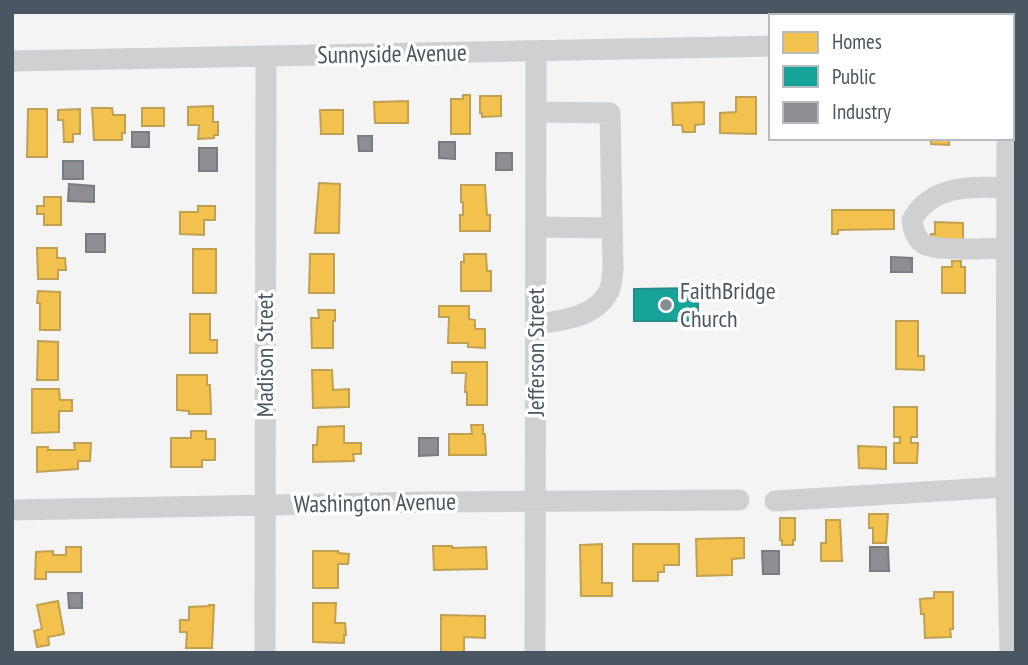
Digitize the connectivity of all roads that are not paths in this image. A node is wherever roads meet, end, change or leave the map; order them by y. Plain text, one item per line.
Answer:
1 (769, 46) edge
2 (536, 51) junction
3 (266, 56) junction
4 (12, 61) edge
5 (536, 112) junction
6 (1010, 150) edge
7 (1007, 188) junction
8 (536, 227) junction
9 (612, 228) junction
10 (1007, 251) junction
11 (921, 257) dead end
12 (536, 324) junction
13 (1006, 487) junction
14 (536, 500) junction
15 (738, 500) dead end
16 (775, 500) dead end
17 (265, 505) junction
18 (12, 510) edge
19 (265, 653) edge
20 (536, 653) edge
21 (1010, 653) edge

1 - 2 street, Sunnyside Avenue
2 - 3 street, Sunnyside Avenue
2 - 5 street, Jefferson Street
3 - 4 street, Sunnyside Avenue
3 - 17 street, Madison Street
5 - 8 street, Jefferson Street
5 - 9 street
6 - 7 street
7 - 10 street
7 - 10 street
8 - 9 street
8 - 12 street, Jefferson Street
9 - 12 street
10 - 11 street
10 - 13 street
12 - 14 street, Jefferson Street
13 - 16 street
13 - 21 street
14 - 15 street, Washington Avenue
14 - 17 street, Washington Avenue
14 - 20 street, Jefferson Street
17 - 18 street, Washington Avenue
17 - 19 street, Madison Street

